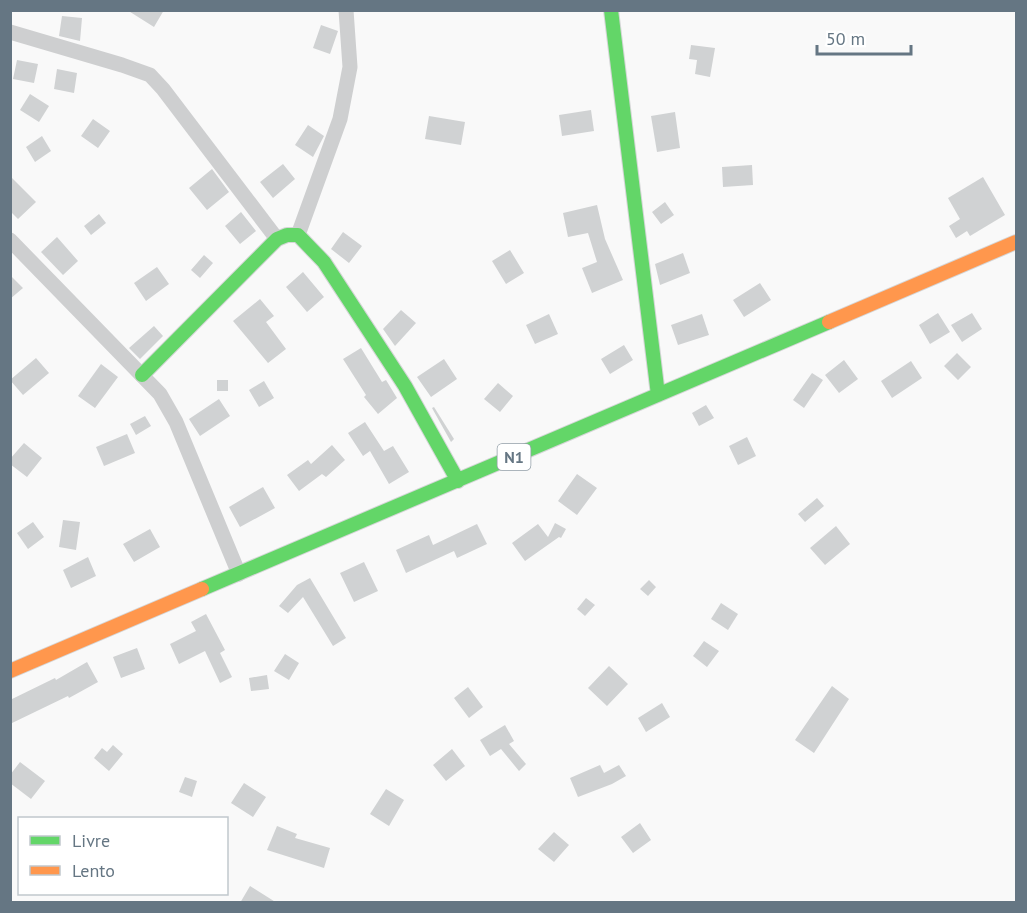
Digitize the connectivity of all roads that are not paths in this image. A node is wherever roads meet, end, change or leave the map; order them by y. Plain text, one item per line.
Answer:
1 (346, 10) edge
2 (611, 10) edge
3 (10, 32) edge
4 (298, 235) junction
5 (277, 239) junction
6 (10, 240) edge
7 (1017, 242) edge
8 (142, 375) junction
9 (658, 395) junction
10 (458, 481) junction
11 (239, 574) junction
12 (10, 671) edge

1 - 4 street
2 - 9 main road
3 - 5 street
4 - 5 main road
4 - 10 main road
5 - 8 main road
6 - 8 street
7 - 9 main road, N1
8 - 11 street
9 - 10 main road, N1
10 - 11 main road, N1
11 - 12 main road, N1

